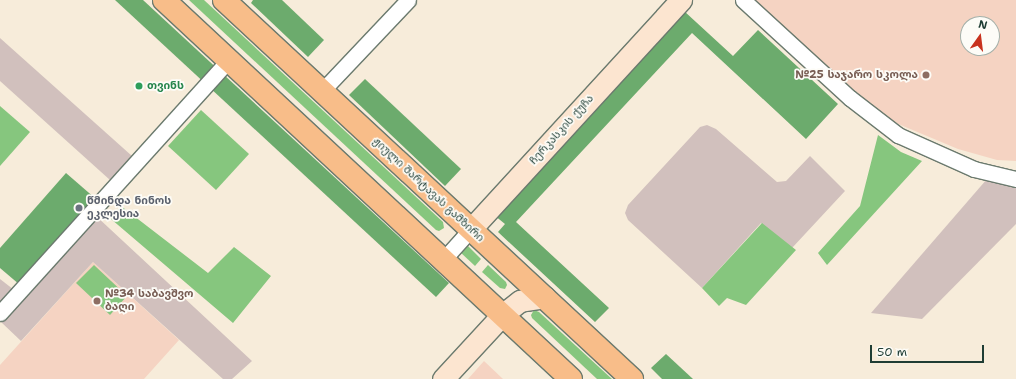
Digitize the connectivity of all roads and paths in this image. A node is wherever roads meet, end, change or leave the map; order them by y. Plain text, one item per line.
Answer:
1 (164, 0) edge
2 (224, 0) edge
3 (408, 0) edge
4 (680, 0) edge
5 (743, 0) edge
6 (229, 60) junction
7 (322, 91) junction
8 (1016, 179) edge
9 (471, 229) junction
10 (443, 260) junction
11 (512, 268) junction
12 (545, 298) junction
13 (0, 313) edge
14 (502, 315) junction
15 (443, 379) edge
16 (571, 379) edge
17 (632, 379) edge

1 - 6 main road
2 - 7 main road, ჟიული შარტავას გამზირი
3 - 7 street
4 - 9 street, ჩერკასკის ქუჩა
5 - 8 street
6 - 10 main road
6 - 13 street
7 - 9 main road, ჟიული შარტავას გამზირი
9 - 10 street, ჩერკასკის ქუჩა
9 - 11 main road, ჟიული შარტავას გამზირი
10 - 14 main road
11 - 12 main road, ჟიული შარტავას გამზირი
11 - 14 street
12 - 14 street
12 - 17 main road, ჟიული შარტავას გამზირი
14 - 15 street
14 - 16 main road

